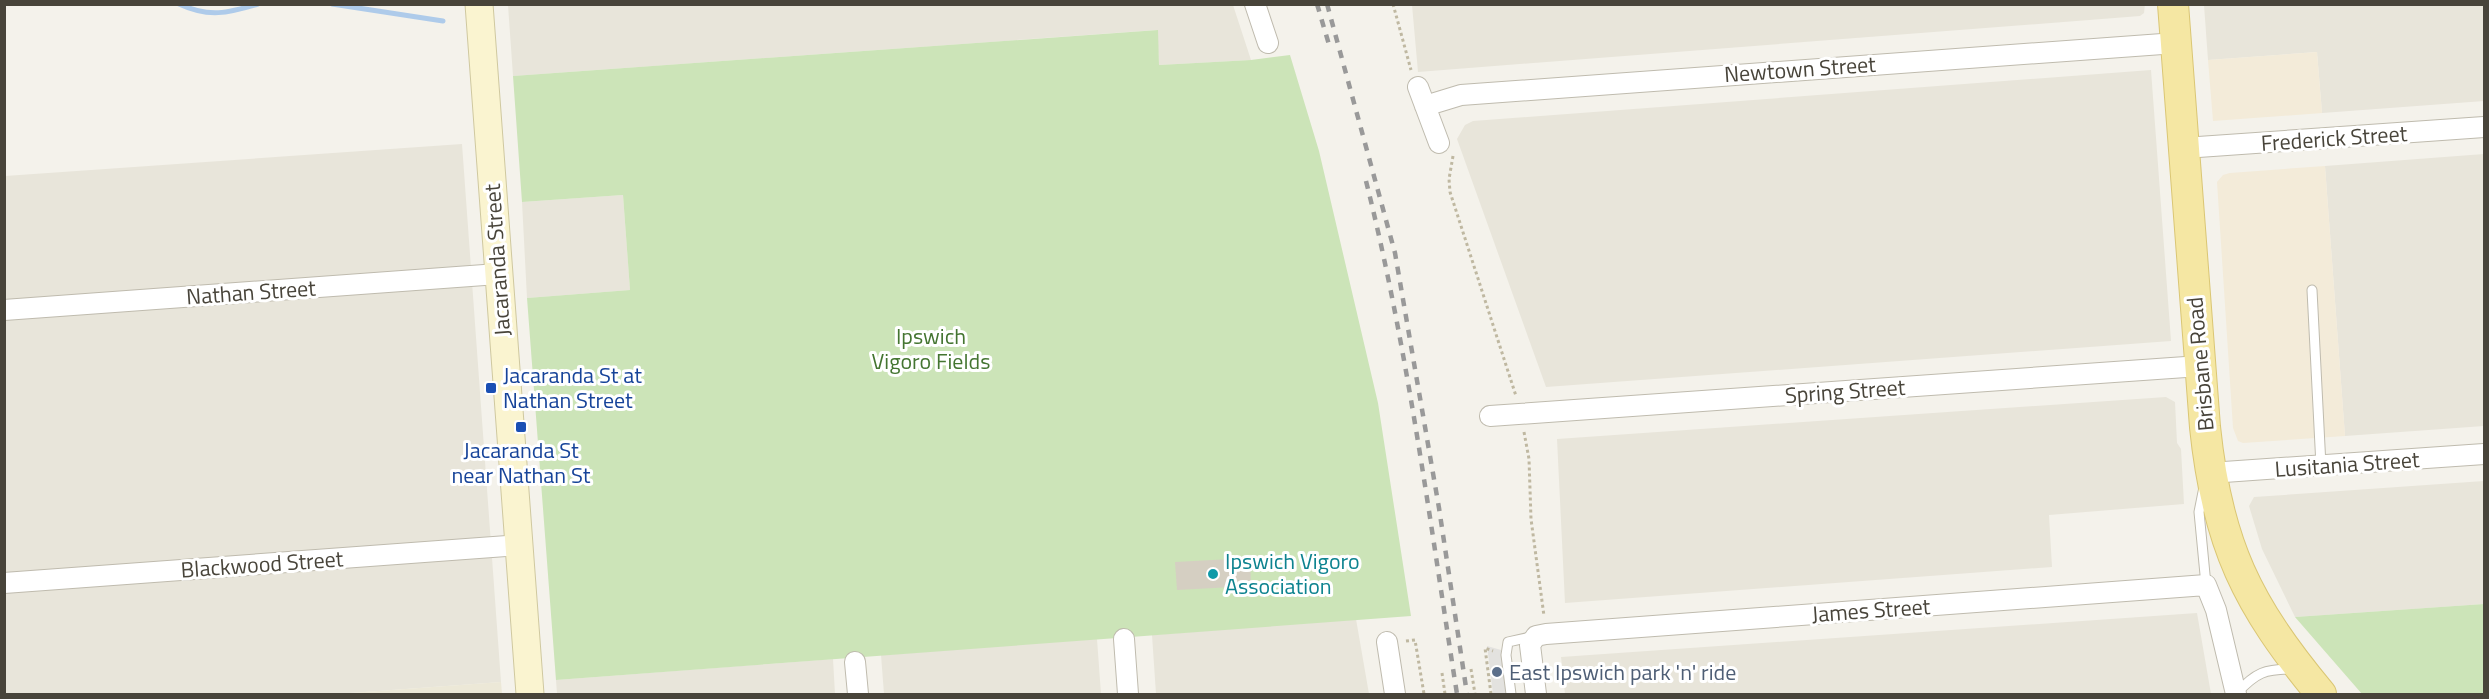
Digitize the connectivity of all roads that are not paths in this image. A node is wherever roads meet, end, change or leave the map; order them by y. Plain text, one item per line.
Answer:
1 (479, 4) edge
2 (1255, 4) edge
3 (2173, 4) edge
4 (1268, 43) dead end
5 (2176, 43) junction
6 (1416, 80) road end
7 (1425, 106) junction
8 (2484, 127) edge
9 (1446, 148) road end
10 (2184, 148) junction
11 (498, 274) junction
12 (2312, 290) dead end
13 (4, 310) edge
14 (2200, 366) junction
15 (1490, 416) dead end
16 (2484, 454) edge
17 (2321, 465) junction
18 (2210, 473) junction
19 (519, 545) junction
20 (4, 583) edge
21 (2206, 585) junction
22 (1540, 627) junction
23 (1124, 639) dead end
24 (1387, 642) road end
25 (855, 662) dead end
26 (2300, 669) junction
27 (530, 694) edge
28 (858, 694) edge
29 (1128, 694) edge
30 (1395, 694) edge
31 (1511, 694) edge
32 (1536, 694) edge
33 (2236, 694) edge
34 (2321, 694) edge

1 - 11 street, Jacaranda Street
2 - 4 street
3 - 5 main road, Brisbane Road
5 - 7 street, Newtown Street
5 - 10 main road, Brisbane Road
6 - 7 street
7 - 9 street
8 - 10 street, Frederick Street
10 - 14 main road, Brisbane Road
11 - 13 street, Nathan Street
11 - 19 street, Jacaranda Street
12 - 17 lane
14 - 15 street, Spring Street
14 - 18 main road, Brisbane Road
16 - 17 street, Lusitania Street
17 - 18 street, Lusitania Street
18 - 21 lane
18 - 26 main road, Brisbane Road
19 - 20 street, Blackwood Street
19 - 27 street, Jacaranda Street
21 - 22 street, James Street
21 - 33 street
22 - 31 lane
22 - 32 street
23 - 29 street
24 - 30 street
25 - 28 street
26 - 33 lane
26 - 34 main road, Brisbane Road

